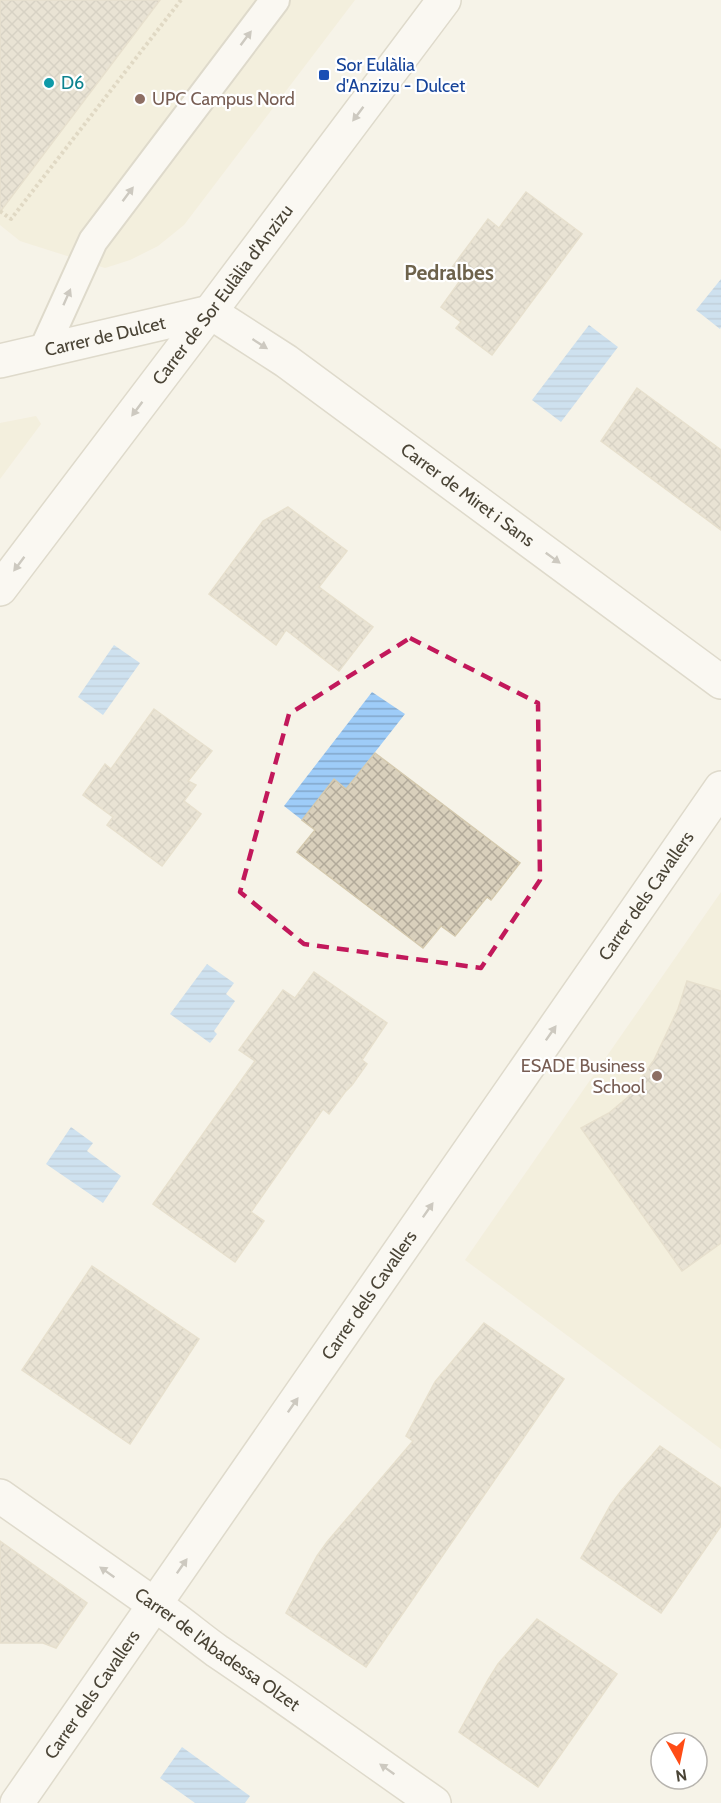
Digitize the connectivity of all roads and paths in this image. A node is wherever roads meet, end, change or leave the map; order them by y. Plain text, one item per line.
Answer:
1 (181, 0) edge
2 (274, 0) edge
3 (444, 0) edge
4 (0, 211) edge
5 (210, 312) junction
6 (43, 351) junction
7 (0, 360) edge
8 (0, 589) edge
9 (721, 682) edge
10 (721, 788) edge
11 (0, 1496) edge
12 (154, 1605) junction
13 (17, 1803) edge
14 (434, 1803) edge

1 - 4 path
6 -> 2 lane
3 -> 5 street, Carrer de Sor Eulàlia d'Anzizu
5 - 6 street, Carrer de Dulcet
5 -> 8 street, Carrer de Sor Eulàlia d'Anzizu
5 -> 9 street, Carrer de Miret i Sans
6 - 7 street, Carrer de Dulcet
12 -> 10 street, Carrer dels Cavallers
12 -> 11 street, Carrer de l'Abadessa Olzet
12 - 13 street, Carrer dels Cavallers
14 -> 12 street, Carrer de l'Abadessa Olzet

